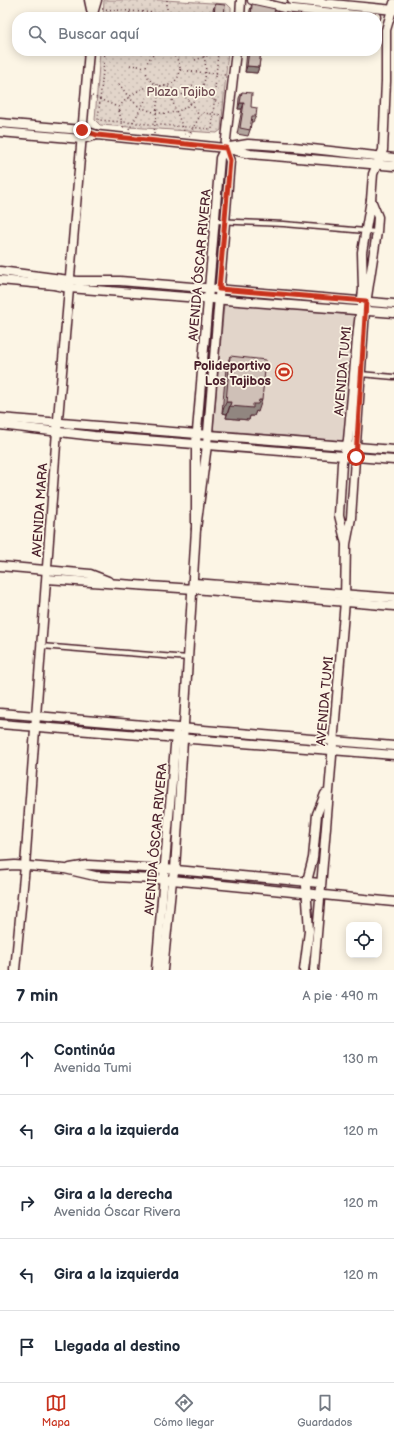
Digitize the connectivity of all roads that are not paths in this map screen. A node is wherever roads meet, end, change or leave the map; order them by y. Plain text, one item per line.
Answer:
1 (89, 0) edge
2 (96, 0) edge
3 (242, 0) edge
4 (252, 0) edge
5 (292, 0) edge
6 (393, 7) edge
7 (91, 12) edge
8 (93, 12) edge
9 (241, 12) edge
10 (324, 12) edge
11 (382, 17) edge
12 (392, 18) edge
13 (89, 56) edge
14 (235, 56) edge
15 (390, 82) edge
16 (0, 124) edge
17 (82, 130) junction
18 (0, 132) edge
19 (97, 135) junction
20 (82, 139) junction
21 (226, 148) junction
22 (381, 157) junction
23 (394, 158) edge
24 (376, 165) junction
25 (394, 166) edge
26 (371, 200) junction
27 (214, 221) junction
28 (225, 222) junction
29 (367, 230) junction
30 (377, 232) junction
31 (0, 271) edge
32 (0, 280) edge
33 (70, 284) junction
34 (209, 288) junction
35 (219, 289) junction
36 (208, 299) junction
37 (218, 300) junction
38 (364, 301) junction
39 (394, 304) edge
40 (363, 310) junction
41 (394, 313) edge
42 (357, 374) junction
43 (394, 377) edge
44 (0, 418) edge
45 (58, 422) junction
46 (0, 425) edge
47 (57, 432) junction
48 (196, 434) junction
49 (208, 435) junction
50 (196, 443) junction
51 (207, 445) junction
52 (346, 446) junction
53 (356, 447) junction
54 (394, 450) edge
55 (343, 456) junction
56 (356, 457) junction
57 (394, 460) edge
58 (196, 529) junction
59 (346, 544) junction
60 (0, 566) edge
61 (47, 570) junction
62 (46, 579) junction
63 (116, 584) junction
64 (194, 586) junction
65 (345, 597) junction
66 (394, 598) edge
67 (394, 606) edge
68 (41, 646) junction
69 (189, 658) junction
70 (0, 713) edge
71 (35, 716) junction
72 (0, 724) edge
73 (35, 727) junction
74 (180, 728) junction
75 (180, 738) junction
76 (332, 741) junction
77 (394, 746) edge
78 (331, 750) junction
79 (394, 755) edge
80 (328, 787) junction
81 (0, 866) edge
82 (25, 866) junction
83 (65, 869) junction
84 (165, 869) junction
85 (175, 870) junction
86 (168, 880) junction
87 (307, 882) junction
88 (320, 883) junction
89 (306, 893) junction
90 (320, 894) junction
91 (394, 902) edge
92 (15, 970) edge
93 (156, 970) edge
94 (163, 970) edge
95 (304, 970) edge
96 (314, 970) edge

1 - 7 street
2 - 8 street
3 - 9 street
4 - 10 street
5 - 6 street
6 - 12 street, AVENIDA TUMI
11 - 12 street
12 - 15 street, AVENIDA TUMI
13 - 17 street, AVENIDA MARA
14 - 21 street, AVENIDA ÓSCAR RIVERA
15 - 22 street, AVENIDA TUMI
16 - 17 street
17 - 19 street
17 - 20 street, AVENIDA MARA
18 - 20 street
19 - 20 street
19 - 21 street
20 - 33 street, AVENIDA MARA
21 - 22 street
21 - 24 street
21 - 27 street, AVENIDA ÓSCAR RIVERA
21 - 28 street, AVENIDA ÓSCAR RIVERA
22 - 23 street
22 - 24 street, AVENIDA TUMI
24 - 25 street
24 - 26 street, AVENIDA TUMI
26 - 29 street, AVENIDA TUMI
26 - 30 street, AVENIDA TUMI
27 - 28 lane
27 - 34 street, AVENIDA ÓSCAR RIVERA
28 - 29 lane
28 - 35 street, AVENIDA ÓSCAR RIVERA
29 - 30 lane
29 - 38 street, AVENIDA TUMI
30 - 38 street, AVENIDA TUMI
31 - 33 street
32 - 33 street
33 - 34 street
33 - 36 street
33 - 45 street, AVENIDA MARA
34 - 35 street
34 - 36 street, AVENIDA ÓSCAR RIVERA
35 - 37 street, AVENIDA ÓSCAR RIVERA
35 - 38 street
36 - 37 street
36 - 48 street, AVENIDA ÓSCAR RIVERA
37 - 40 street
37 - 49 street, AVENIDA ÓSCAR RIVERA
38 - 39 street
38 - 40 street, AVENIDA TUMI
40 - 41 street
40 - 42 street, AVENIDA TUMI
42 - 43 lane
42 - 52 street, AVENIDA TUMI
42 - 53 street, AVENIDA TUMI
44 - 45 street
45 - 47 street, AVENIDA MARA
45 - 48 street
46 - 47 street
47 - 50 street
47 - 61 street, AVENIDA MARA
48 - 49 street
48 - 50 street, AVENIDA ÓSCAR RIVERA
49 - 51 street, AVENIDA ÓSCAR RIVERA
49 - 52 street
50 - 51 street
50 - 58 street, AVENIDA ÓSCAR RIVERA
51 - 55 street
51 - 58 street, AVENIDA ÓSCAR RIVERA
52 - 53 street
52 - 55 street, AVENIDA TUMI
53 - 54 street
53 - 56 street, AVENIDA TUMI
55 - 56 street
55 - 59 street, AVENIDA TUMI
56 - 57 street
56 - 59 street, AVENIDA TUMI
58 - 64 street, AVENIDA ÓSCAR RIVERA
59 - 65 street, AVENIDA TUMI
60 - 61 street
61 - 62 street, AVENIDA MARA
61 - 63 street
62 - 63 street
62 - 68 street, AVENIDA MARA
63 - 64 street
64 - 65 street
64 - 69 street, AVENIDA ÓSCAR RIVERA
65 - 66 street
65 - 67 street
65 - 76 street, AVENIDA TUMI
68 - 69 lane
68 - 71 street, AVENIDA MARA
69 - 74 street, AVENIDA ÓSCAR RIVERA
70 - 71 street
71 - 73 street, AVENIDA MARA
71 - 74 street
72 - 73 street
73 - 75 street
73 - 82 street, AVENIDA MARA
74 - 75 street, AVENIDA ÓSCAR RIVERA
74 - 76 street
75 - 78 street
75 - 84 street, AVENIDA ÓSCAR RIVERA
75 - 85 street, AVENIDA ÓSCAR RIVERA
76 - 77 street
76 - 78 street, AVENIDA TUMI
78 - 79 street
78 - 80 street, AVENIDA TUMI
80 - 87 street, AVENIDA TUMI
80 - 88 street, AVENIDA TUMI
81 - 82 street
82 - 83 street
82 - 92 street, AVENIDA MARA
83 - 84 street
83 - 86 street
84 - 85 street
84 - 86 street, AVENIDA ÓSCAR RIVERA
85 - 86 street, AVENIDA ÓSCAR RIVERA
85 - 87 street
86 - 89 street
86 - 93 street, AVENIDA ÓSCAR RIVERA
86 - 94 street, AVENIDA ÓSCAR RIVERA
87 - 88 street
87 - 89 street, AVENIDA TUMI
88 - 90 street, AVENIDA TUMI
89 - 90 street
89 - 95 street, AVENIDA TUMI
90 - 91 street
90 - 96 street, AVENIDA TUMI

